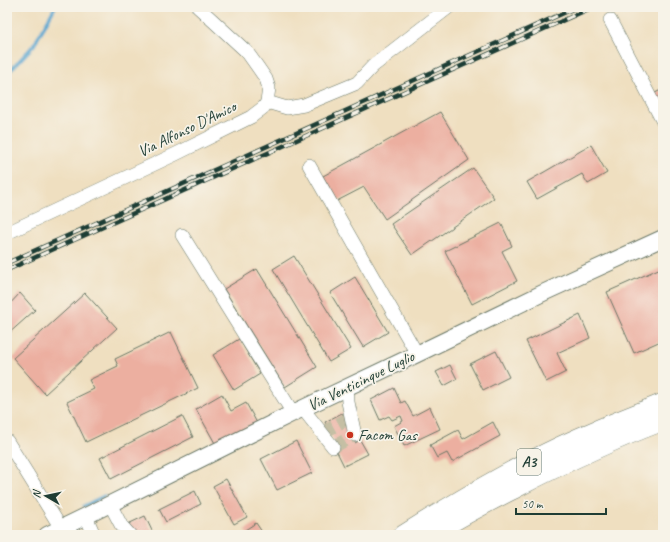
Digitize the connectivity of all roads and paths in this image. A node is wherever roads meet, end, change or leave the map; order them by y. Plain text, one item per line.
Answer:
1 (198, 7) edge
2 (449, 7) edge
3 (610, 20) dead end
4 (267, 102) junction
5 (663, 122) edge
6 (309, 166) dead end
7 (7, 233) edge
8 (182, 235) dead end
9 (663, 238) edge
10 (417, 354) junction
11 (347, 387) junction
12 (663, 403) edge
13 (298, 411) junction
14 (663, 420) edge
15 (355, 435) dead end
16 (7, 441) edge
17 (333, 447) dead end
18 (110, 504) junction
19 (86, 516) junction
20 (61, 528) junction
21 (47, 535) edge
22 (95, 535) edge
23 (130, 535) edge
24 (403, 535) edge
25 (431, 535) edge

1 - 4 street
2 - 4 street
3 - 5 street
4 - 7 street, Via Alfonso D'Amico
6 - 10 street
8 - 13 street
9 - 10 main road, Via Venticinque Luglio
10 - 11 main road, Via Venticinque Luglio
11 - 13 main road, Via Venticinque Luglio
11 - 15 street
12 - 24 highway, A3
13 - 17 street
13 - 18 main road, Via Venticinque Luglio
14 - 25 highway, A3
16 - 20 street
18 - 19 main road, Via Venticinque Luglio
18 - 23 street
19 - 20 main road, Via Venticinque Luglio
19 - 22 street
20 - 21 main road, Via Venticinque Luglio

